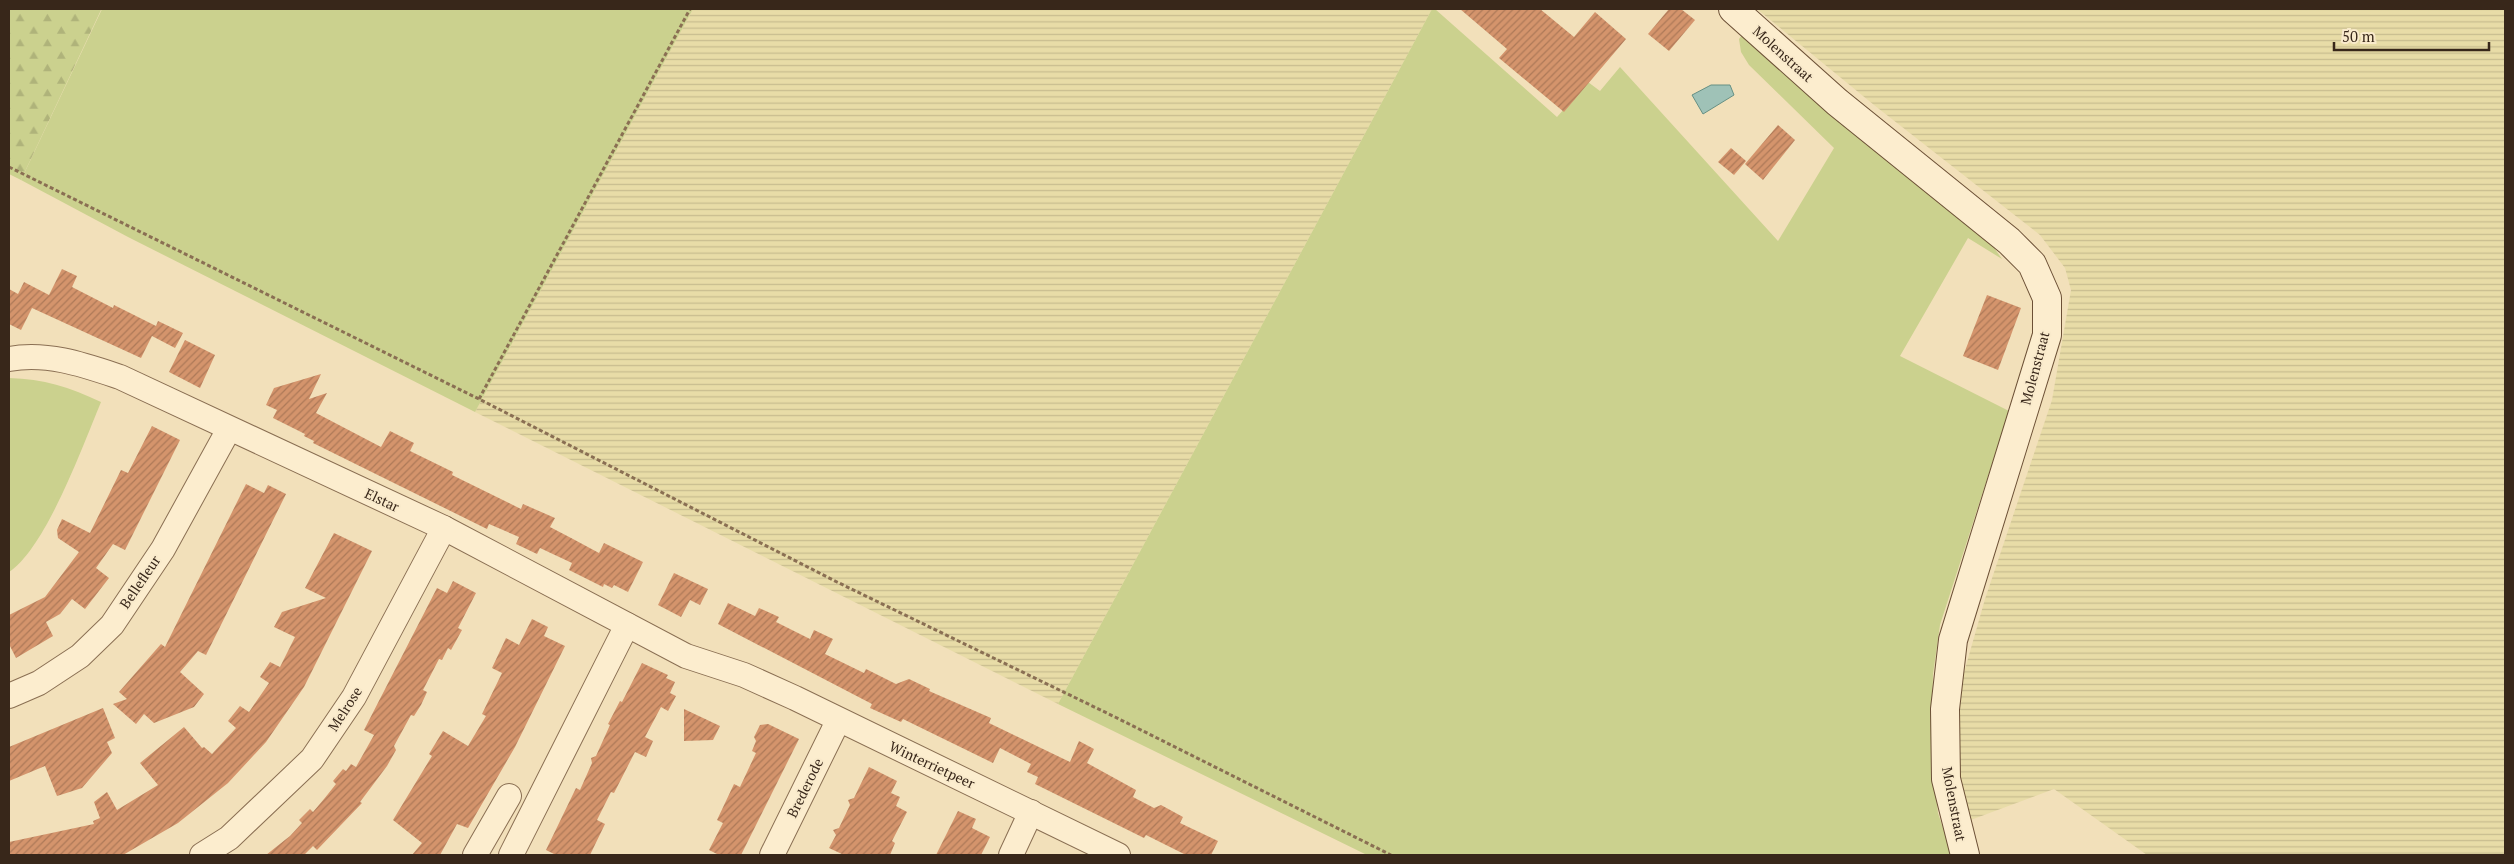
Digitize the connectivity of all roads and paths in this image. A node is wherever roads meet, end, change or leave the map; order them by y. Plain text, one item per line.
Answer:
1 (690, 9) edge
2 (1733, 9) edge
3 (9, 167) edge
4 (9, 359) edge
5 (479, 399) junction
6 (229, 428) junction
7 (444, 528) junction
8 (627, 625) junction
9 (744, 676) joint
10 (9, 696) edge
11 (838, 721) junction
12 (509, 796) dead end
13 (1031, 812) junction
14 (202, 855) edge
15 (475, 855) edge
16 (511, 855) edge
17 (772, 855) edge
18 (1011, 855) edge
19 (1118, 855) edge
20 (1391, 855) edge
21 (1965, 855) edge

1 - 5 path
2 - 21 street, Molenstraat
3 - 5 path
4 - 6 street, Elstar
5 - 20 path
6 - 7 street, Elstar
6 - 10 street, Bellefleur
7 - 8 street, Elstar
7 - 14 street, Melrose
8 - 9 street, Elstar
8 - 16 street
9 - 11 street, Winterrietpeer
11 - 13 street, Winterrietpeer
11 - 17 street, Brederode
12 - 15 street
13 - 18 street
13 - 19 street, Winterrietpeer

